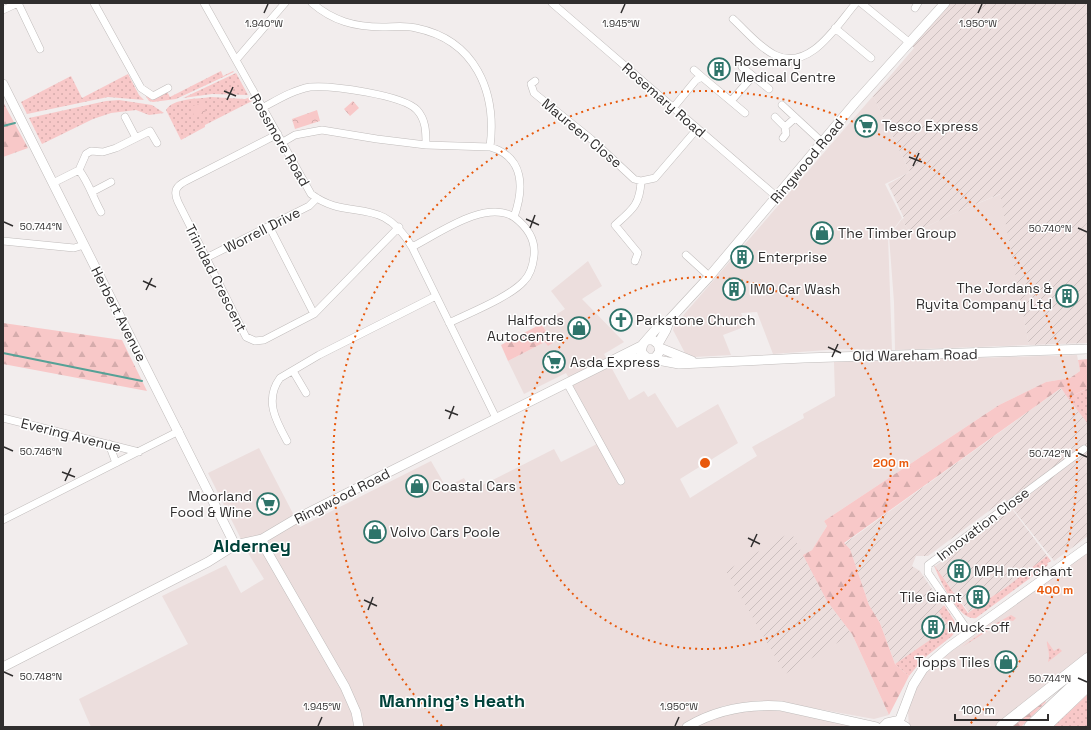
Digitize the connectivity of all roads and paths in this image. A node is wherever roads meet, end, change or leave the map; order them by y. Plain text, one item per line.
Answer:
1 (18, 3) edge
2 (94, 3) edge
3 (204, 3) edge
4 (285, 3) edge
5 (312, 3) edge
6 (552, 3) edge
7 (856, 3) edge
8 (860, 3) edge
9 (945, 3) edge
10 (3, 10) edge
11 (733, 20) dead end
12 (835, 28) junction
13 (910, 43) junction
14 (40, 49) dead end
15 (871, 58) dead end
16 (236, 60) junction
17 (742, 67) dead end
18 (694, 70) dead end
19 (753, 76) junction
20 (702, 77) junction
21 (535, 81) dead end
22 (3, 84) edge
23 (168, 88) dead end
24 (769, 89) dead end
25 (731, 101) junction
26 (782, 106) dead end
27 (262, 108) junction
28 (673, 108) junction
29 (745, 113) dead end
30 (125, 117) dead end
31 (775, 117) dead end
32 (795, 118) junction
33 (785, 127) junction
34 (697, 129) junction
35 (278, 134) junction
36 (136, 138) junction
37 (783, 138) dead end
38 (282, 142) junction
39 (157, 143) dead end
40 (823, 143) junction
41 (426, 144) junction
42 (490, 146) junction
43 (79, 170) junction
44 (641, 181) junction
45 (111, 182) dead end
46 (53, 183) junction
47 (92, 192) junction
48 (777, 197) junction
49 (317, 198) junction
50 (101, 212) dead end
51 (514, 217) junction
52 (269, 226) junction
53 (399, 227) junction
54 (3, 241) edge
55 (84, 245) junction
56 (412, 247) junction
57 (686, 255) dead end
58 (206, 258) junction
59 (635, 261) dead end
60 (709, 276) junction
61 (436, 296) junction
62 (314, 314) junction
63 (670, 319) junction
64 (449, 323) junction
65 (644, 343) junction
66 (659, 346) junction
67 (1088, 349) edge
68 (618, 358) junction
69 (650, 358) junction
70 (694, 362) junction
71 (293, 371) junction
72 (567, 383) junction
73 (306, 393) dead end
74 (3, 418) edge
75 (496, 418) junction
76 (179, 431) junction
77 (287, 441) dead end
78 (109, 444) junction
79 (1084, 449) dead end
80 (139, 452) junction
81 (116, 463) junction
82 (621, 481) dead end
83 (3, 520) edge
84 (262, 539) junction
85 (235, 544) junction
86 (1088, 548) edge
87 (969, 632) junction
88 (1088, 659) edge
89 (3, 667) edge
90 (1088, 672) edge
91 (1088, 685) edge
92 (902, 724) edge
93 (359, 727) edge
94 (687, 727) edge
95 (876, 727) edge
96 (883, 727) edge
97 (1002, 727) edge
98 (1030, 727) edge
99 (1044, 727) edge

1 - 10 street
1 - 14 street
2 - 23 street
3 - 16 street, Rossmore Road
4 - 16 street
5 - 42 street
6 - 28 street, Rosemary Road
7 - 12 street
8 - 13 street
9 - 13 street, Ringwood Road
11 - 12 street
12 - 15 street
13 - 40 street, Ringwood Road
16 - 27 street, Rossmore Road
17 - 19 street
18 - 20 street
19 - 24 street
19 - 25 street
20 - 25 street
20 - 28 street
21 - 44 street, Maureen Close
22 - 46 street, Herbert Avenue
25 - 29 street
26 - 32 street
27 - 35 street, Rossmore Road
27 - 41 street
28 - 34 street, Rosemary Road
30 - 36 street
31 - 33 street
32 - 33 street
32 - 40 street
33 - 37 street
34 - 44 street
34 - 48 street, Rosemary Road
35 - 38 street, Rossmore Road
35 - 58 street, Trinidad Crescent
36 - 39 street
36 - 43 street
38 - 41 street
38 - 49 street, Rossmore Road
40 - 48 street, Ringwood Road
41 - 42 street
42 - 51 street
43 - 46 street
43 - 47 street
44 - 59 street
45 - 47 street
46 - 55 street, Herbert Avenue
47 - 50 street
48 - 60 street, Ringwood Road
49 - 52 street, Worrell Drive
49 - 53 street, Rossmore Road
51 - 56 street
51 - 64 street
52 - 58 street, Worrell Drive
52 - 62 street
53 - 56 street, Rossmore Road
53 - 62 street, Trinidad Crescent
54 - 55 street
55 - 76 street, Herbert Avenue
56 - 61 street, Rossmore Road
57 - 60 street
58 - 62 street, Trinidad Crescent
60 - 63 street, Ringwood Road
61 - 64 street, Rossmore Road
61 - 71 street
63 - 65 street, Ringwood Road
63 - 66 street, Ringwood Road
64 - 75 street, Rossmore Road
65 - 66 street
65 - 68 street, Ringwood Road
65 - 69 street
66 - 69 street
66 - 70 street, Old Wareham Road
67 - 70 street, Old Wareham Road
68 - 69 street, Ringwood Road
68 - 72 street, Ringwood Road
69 - 70 street, Old Wareham Road
71 - 73 street
71 - 77 street
72 - 75 street, Ringwood Road
72 - 82 street
74 - 78 street, Evering Avenue
75 - 84 street, Ringwood Road
76 - 80 street
76 - 85 street, Herbert Avenue
78 - 80 street, Evering Avenue
78 - 81 street
79 - 87 street, Innovation Close
80 - 81 street
81 - 83 street
84 - 85 street, Ringwood Road
84 - 93 street
85 - 89 street, Ringwood Road
86 - 87 street
87 - 92 street
88 - 97 highway
90 - 98 highway
91 - 99 highway
92 - 96 street
94 - 95 street

